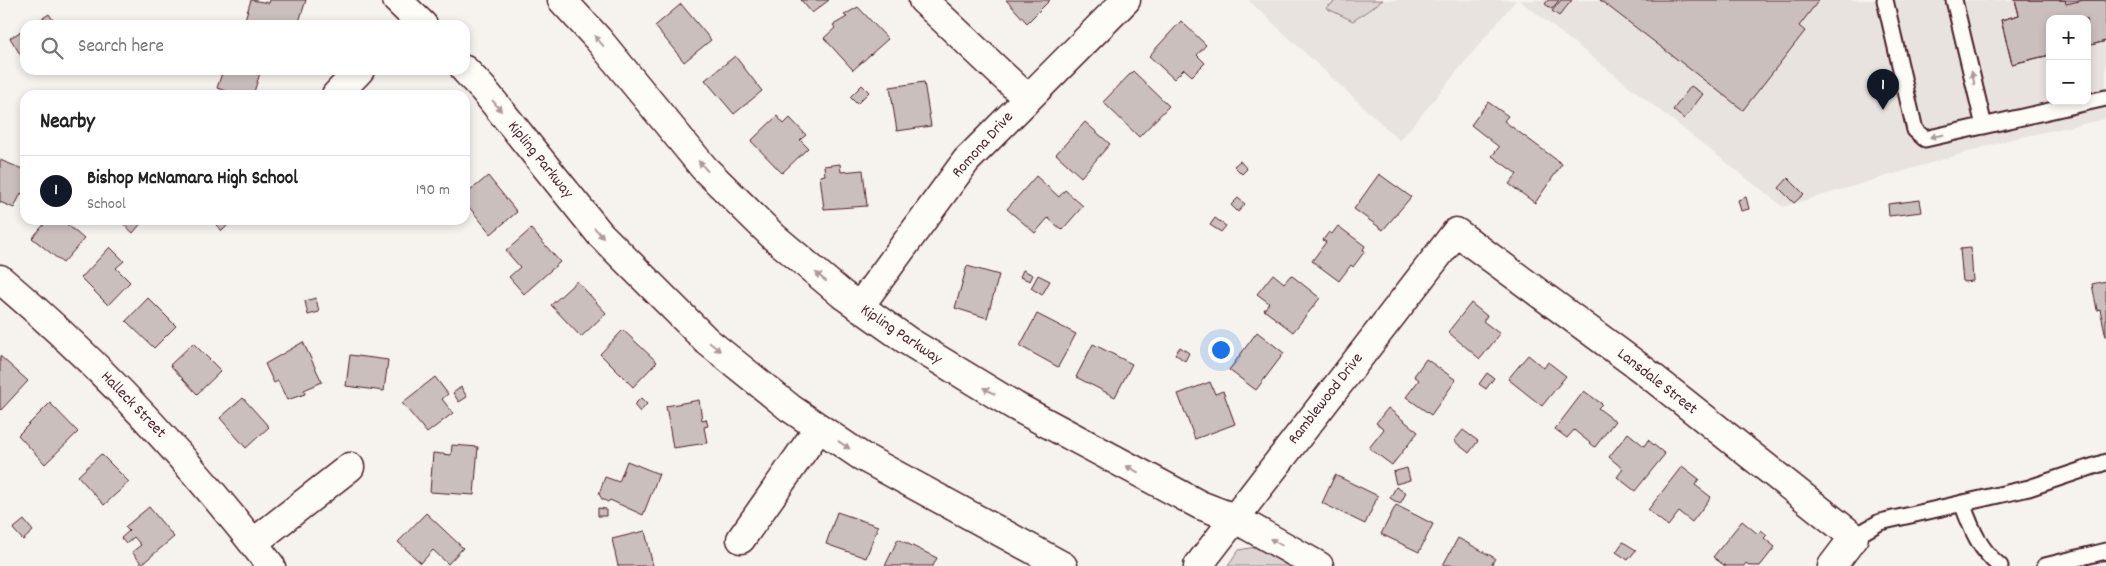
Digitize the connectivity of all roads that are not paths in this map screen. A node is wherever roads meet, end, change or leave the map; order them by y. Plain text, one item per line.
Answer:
1 (562, 0) edge
2 (923, 0) edge
3 (1126, 0) edge
4 (1885, 0) edge
5 (1954, 0) edge
6 (355, 75) edge
7 (470, 75) edge
8 (341, 90) edge
9 (1027, 98) junction
10 (2106, 98) edge
11 (1984, 126) junction
12 (1456, 232) joint
13 (0, 279) edge
14 (859, 307) junction
15 (819, 428) junction
16 (2106, 462) edge
17 (350, 467) dead end
18 (1962, 503) junction
19 (1234, 518) junction
20 (1854, 537) junction
21 (742, 539) dead end
22 (253, 543) junction
23 (2106, 551) edge
24 (271, 566) edge
25 (1063, 566) edge
26 (1198, 566) edge
27 (1319, 566) edge
28 (1832, 566) edge
29 (2000, 566) edge
30 (2045, 566) edge

14 -> 1 street, Kipling Parkway
2 - 9 street
3 - 9 street, Romona Drive
11 -> 4 lane
11 -> 5 lane
6 - 8 street
7 -> 15 street, Kipling Parkway
9 - 14 street, Romona Drive
10 - 11 lane
12 - 19 street, Ramblewood Drive
12 - 20 street, Lansdale Street
13 - 22 street, Halleck Street
19 -> 14 street, Kipling Parkway
15 - 21 street
15 -> 25 street, Kipling Parkway
16 - 18 lane
17 - 22 street
18 - 20 lane
18 - 29 lane
19 - 26 street, Ramblewood Drive
27 -> 19 street, Kipling Parkway
20 - 28 street
22 - 24 street, Halleck Street
23 - 30 lane

